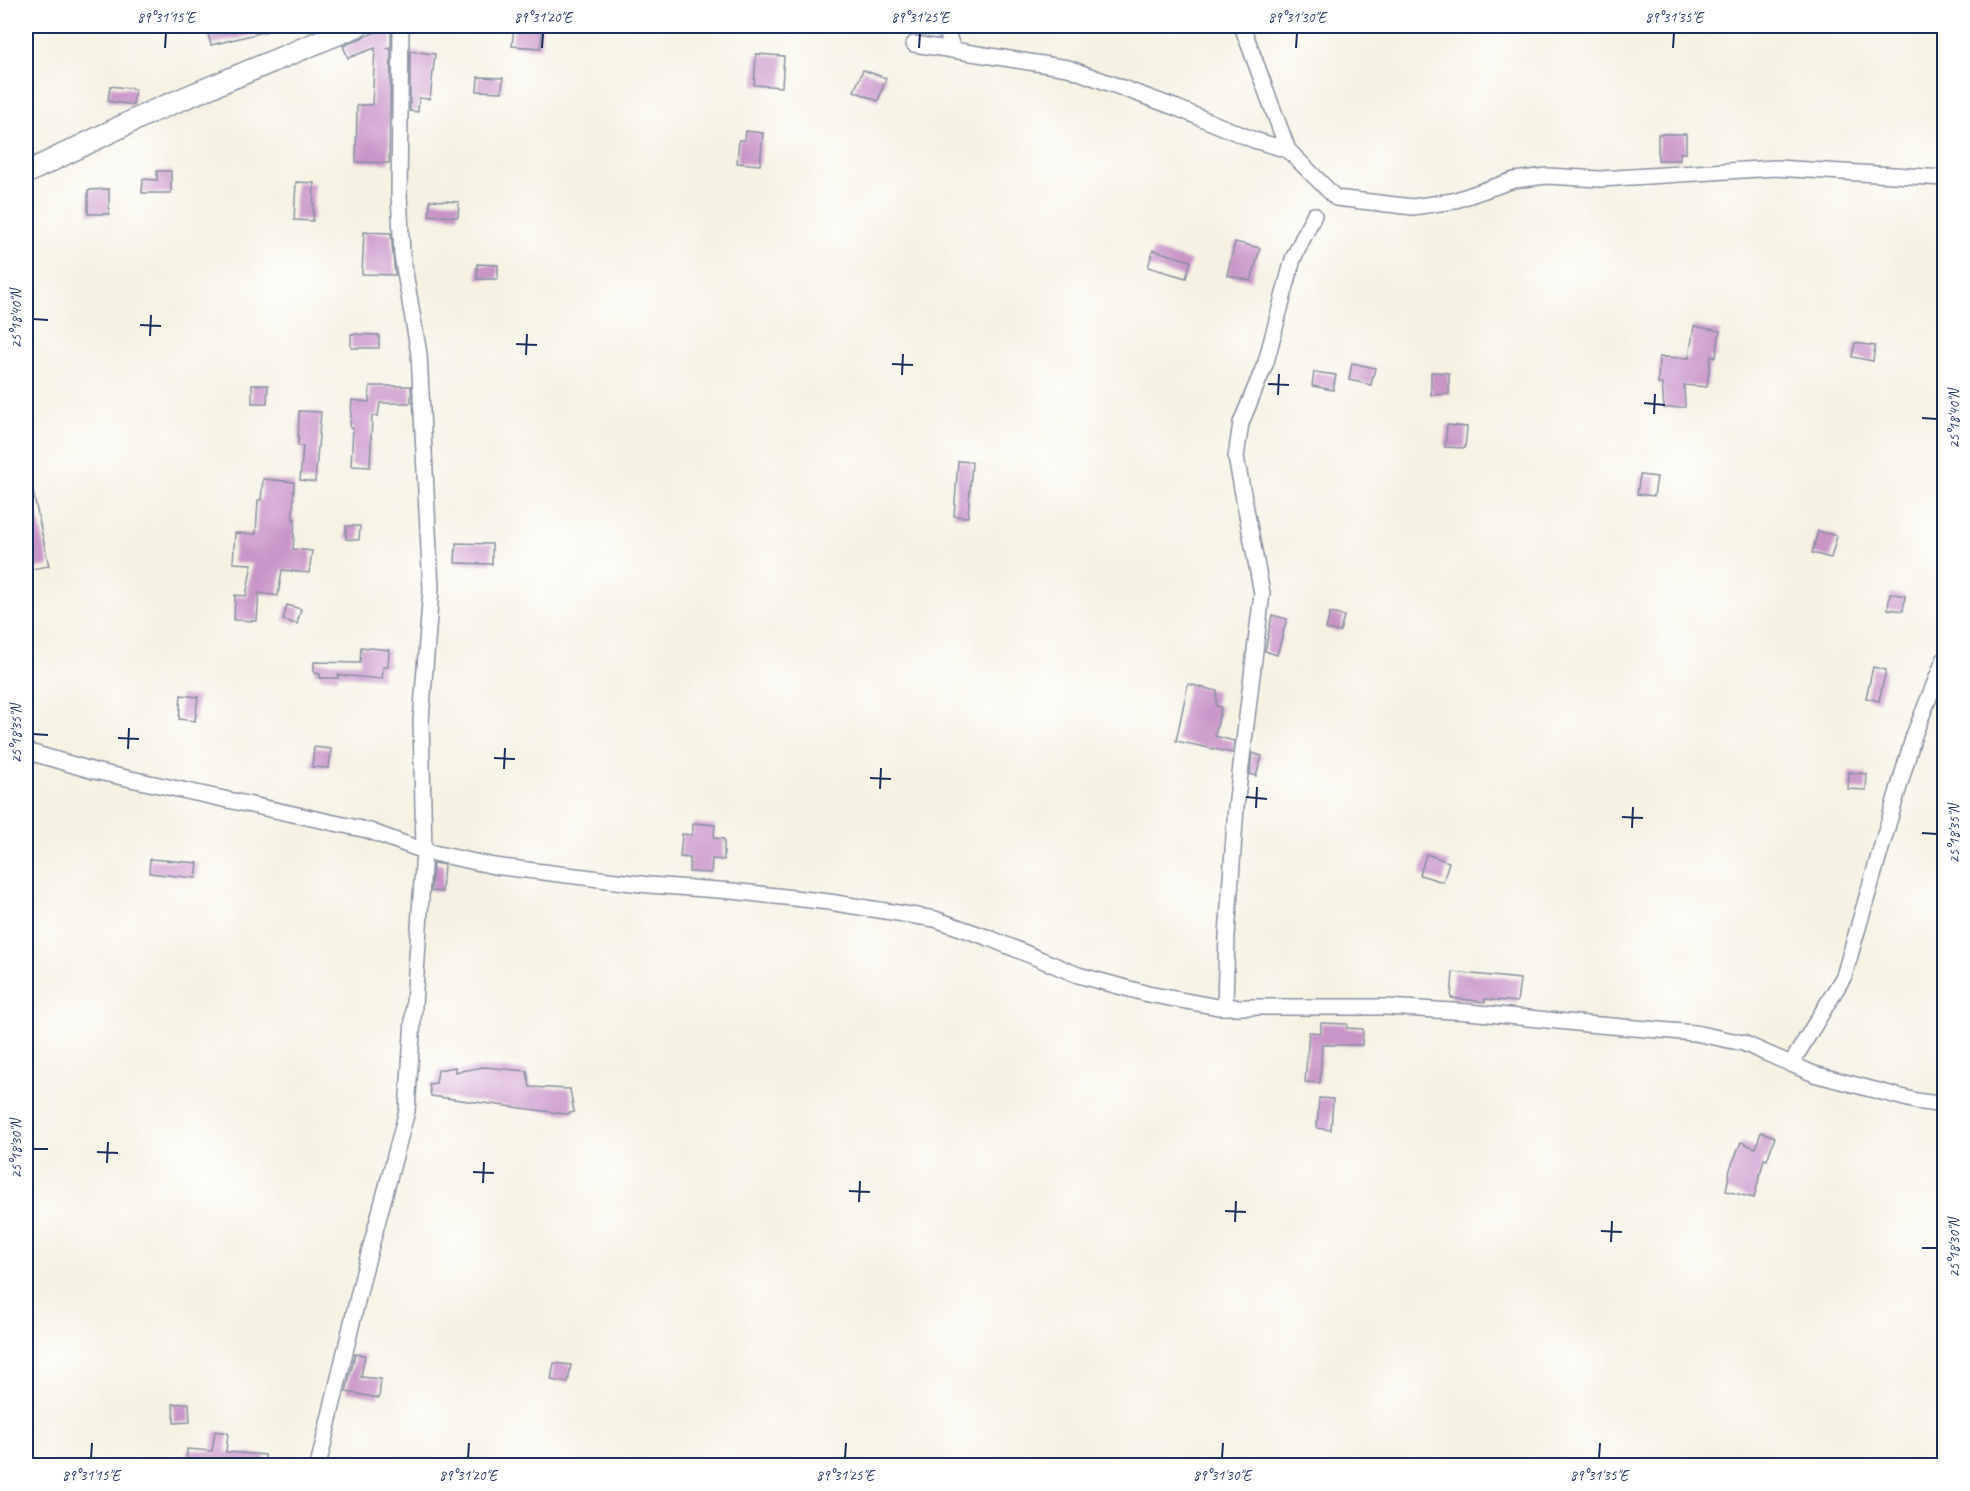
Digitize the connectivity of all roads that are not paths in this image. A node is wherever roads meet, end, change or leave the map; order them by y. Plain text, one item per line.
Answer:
1 (357, 26) edge
2 (401, 26) edge
3 (945, 26) edge
4 (1242, 26) edge
5 (914, 44) dead end
6 (953, 50) junction
7 (1288, 150) junction
8 (26, 173) edge
9 (1944, 178) edge
10 (1314, 215) dead end
11 (1944, 660) edge
12 (26, 751) edge
13 (424, 851) junction
14 (1225, 1007) junction
15 (1791, 1064) junction
16 (1944, 1105) edge
17 (318, 1466) edge

1 - 8 main road
2 - 13 street
3 - 6 street
4 - 7 street
5 - 6 street
6 - 7 street
7 - 9 street
10 - 14 street
11 - 15 street
12 - 13 street
13 - 14 street
13 - 17 street
14 - 15 street
15 - 16 street

